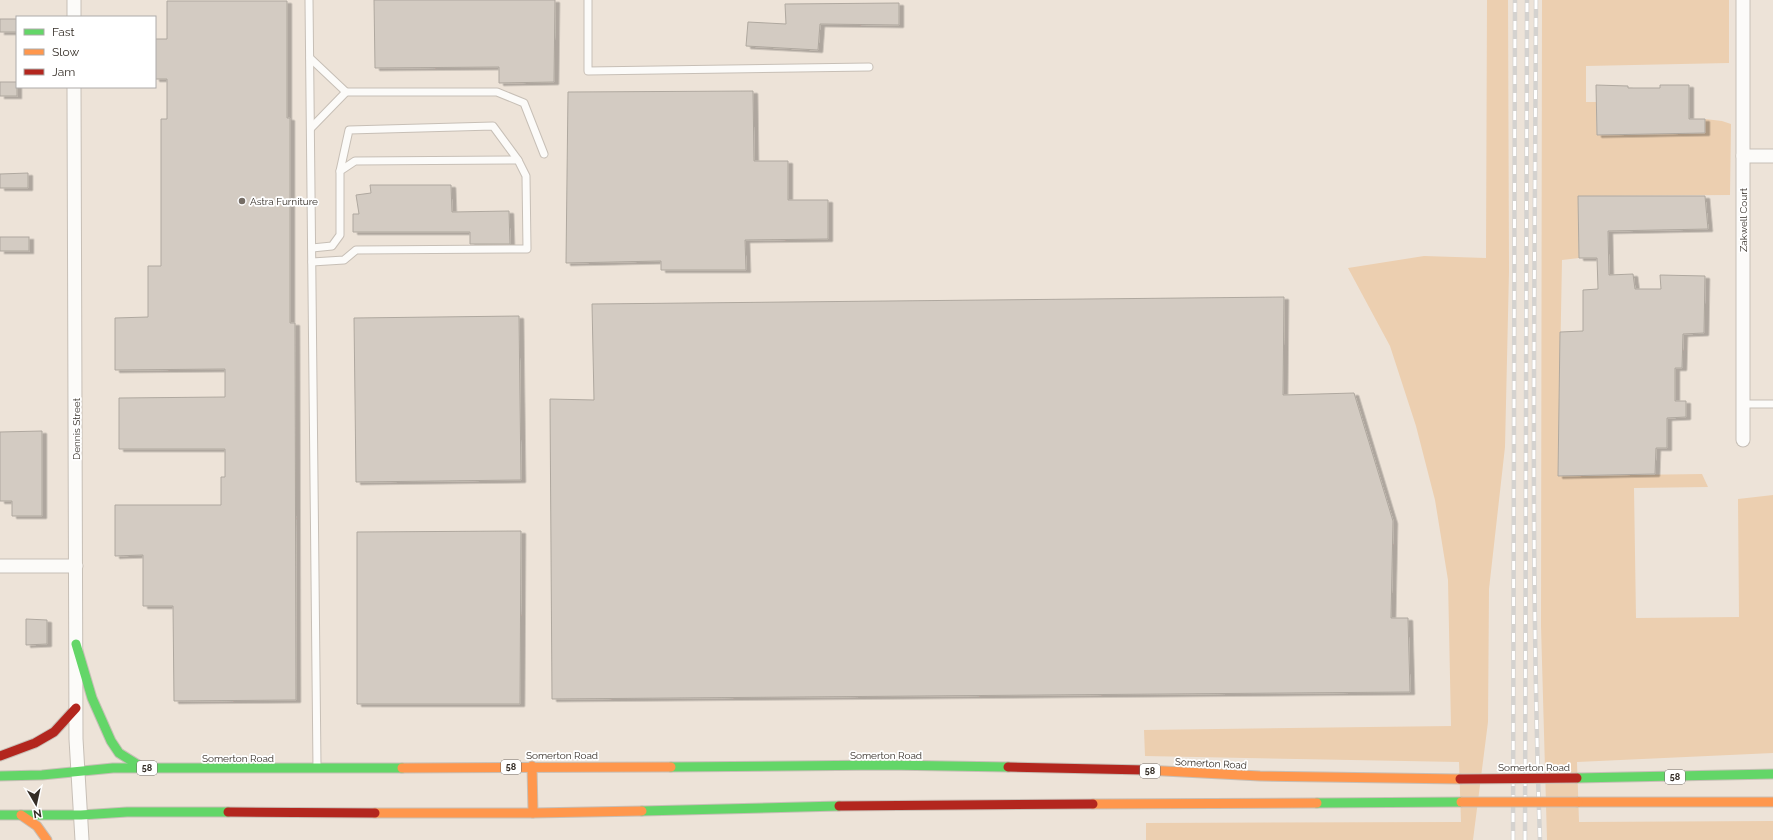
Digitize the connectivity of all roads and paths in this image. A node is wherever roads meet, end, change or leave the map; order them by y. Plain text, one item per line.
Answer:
1 (74, 0) edge
2 (309, 0) edge
3 (588, 0) edge
4 (1743, 0) edge
5 (74, 16) edge
6 (310, 58) junction
7 (869, 67) dead end
8 (74, 88) edge
9 (346, 92) junction
10 (311, 128) junction
11 (544, 154) dead end
12 (1743, 156) junction
13 (1773, 156) edge
14 (518, 160) junction
15 (340, 171) junction
16 (312, 248) junction
17 (312, 262) junction
18 (1743, 404) junction
19 (1773, 404) edge
20 (1743, 440) dead end
21 (0, 566) edge
22 (76, 566) junction
23 (76, 644) junction
24 (76, 708) junction
25 (0, 756) edge
26 (532, 766) junction
27 (143, 768) junction
28 (317, 769) junction
29 (78, 772) junction
30 (1773, 774) edge
31 (0, 776) edge
32 (1773, 802) edge
33 (533, 813) junction
34 (0, 815) edge
35 (21, 815) junction
36 (81, 815) junction
37 (47, 840) edge
38 (82, 840) edge

1 - 5 street
2 - 6 lane
3 - 7 lane
4 - 12 street, Zakwell Court
6 - 9 lane
6 - 10 lane
8 - 22 street, Dennis Street
9 - 10 lane
9 - 11 lane
10 - 16 lane
12 - 13 street
12 - 18 street, Zakwell Court
14 - 15 lane
14 - 15 lane
14 - 17 lane
15 - 16 lane
16 - 17 lane
17 - 28 lane
18 - 19 lane
18 - 20 street, Zakwell Court
21 - 22 street
22 - 23 street, Dennis Street
23 - 24 street, Dennis Street
23 - 27 main road
24 - 25 main road
24 - 29 street, Dennis Street
26 - 28 main road, Somerton Road / 58
26 - 30 main road, Somerton Road / 58, bridge
26 - 33 main road
27 - 28 main road, Somerton Road / 58
27 - 29 main road, Somerton Road / 58
29 - 31 main road, Somerton Road / 58
29 - 36 street, Dennis Street
32 - 33 main road, bridge
33 - 36 main road
34 - 35 main road
35 - 36 main road
35 - 37 main road
36 - 38 street, Dennis Street

